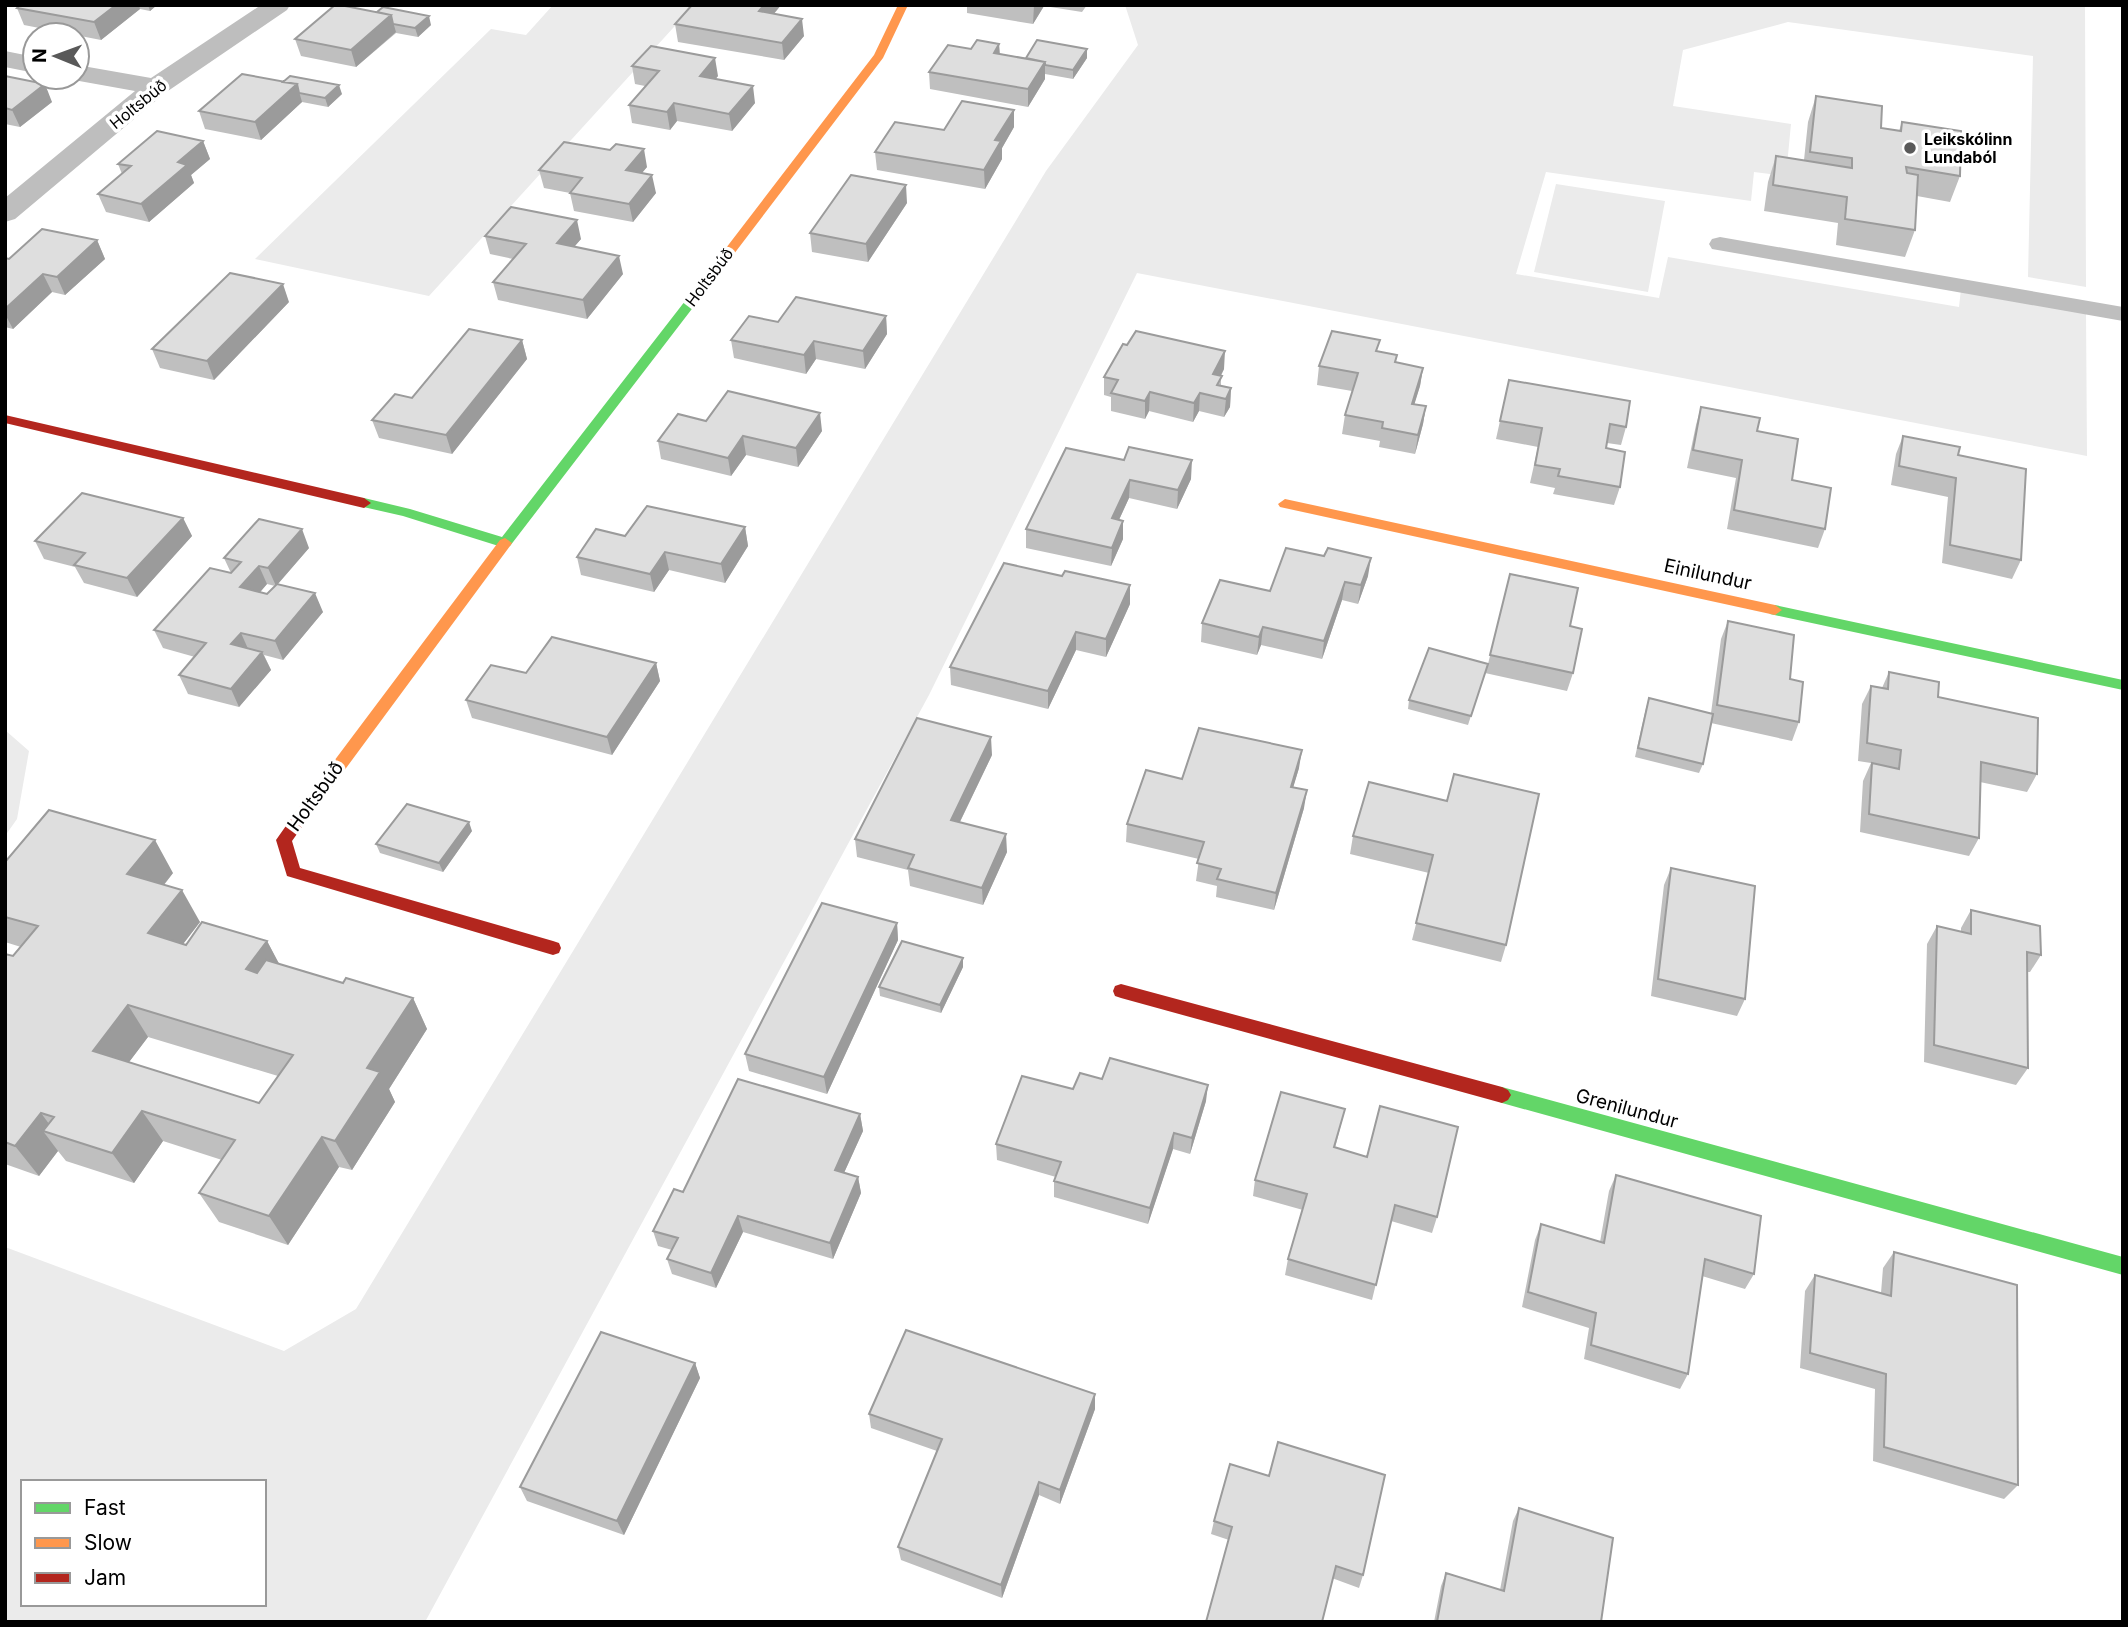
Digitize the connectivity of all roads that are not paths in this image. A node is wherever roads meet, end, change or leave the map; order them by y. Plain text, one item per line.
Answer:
1 (278, 5) edge
2 (903, 5) edge
3 (91, 76) edge
4 (156, 88) junction
5 (5, 213) edge
6 (1720, 244) dead end
7 (2123, 314) edge
8 (5, 419) edge
9 (1284, 504) dead end
10 (505, 543) junction
11 (2123, 685) edge
12 (553, 948) dead end
13 (1121, 991) dead end
14 (2123, 1266) edge

1 - 4 street, Holtsbúð
2 - 10 street, Holtsbúð
3 - 4 street
4 - 5 street, Holtsbúð
6 - 7 lane
8 - 10 street
9 - 11 street, Einilundur
10 - 12 street, Holtsbúð
13 - 14 street, Grenilundur

